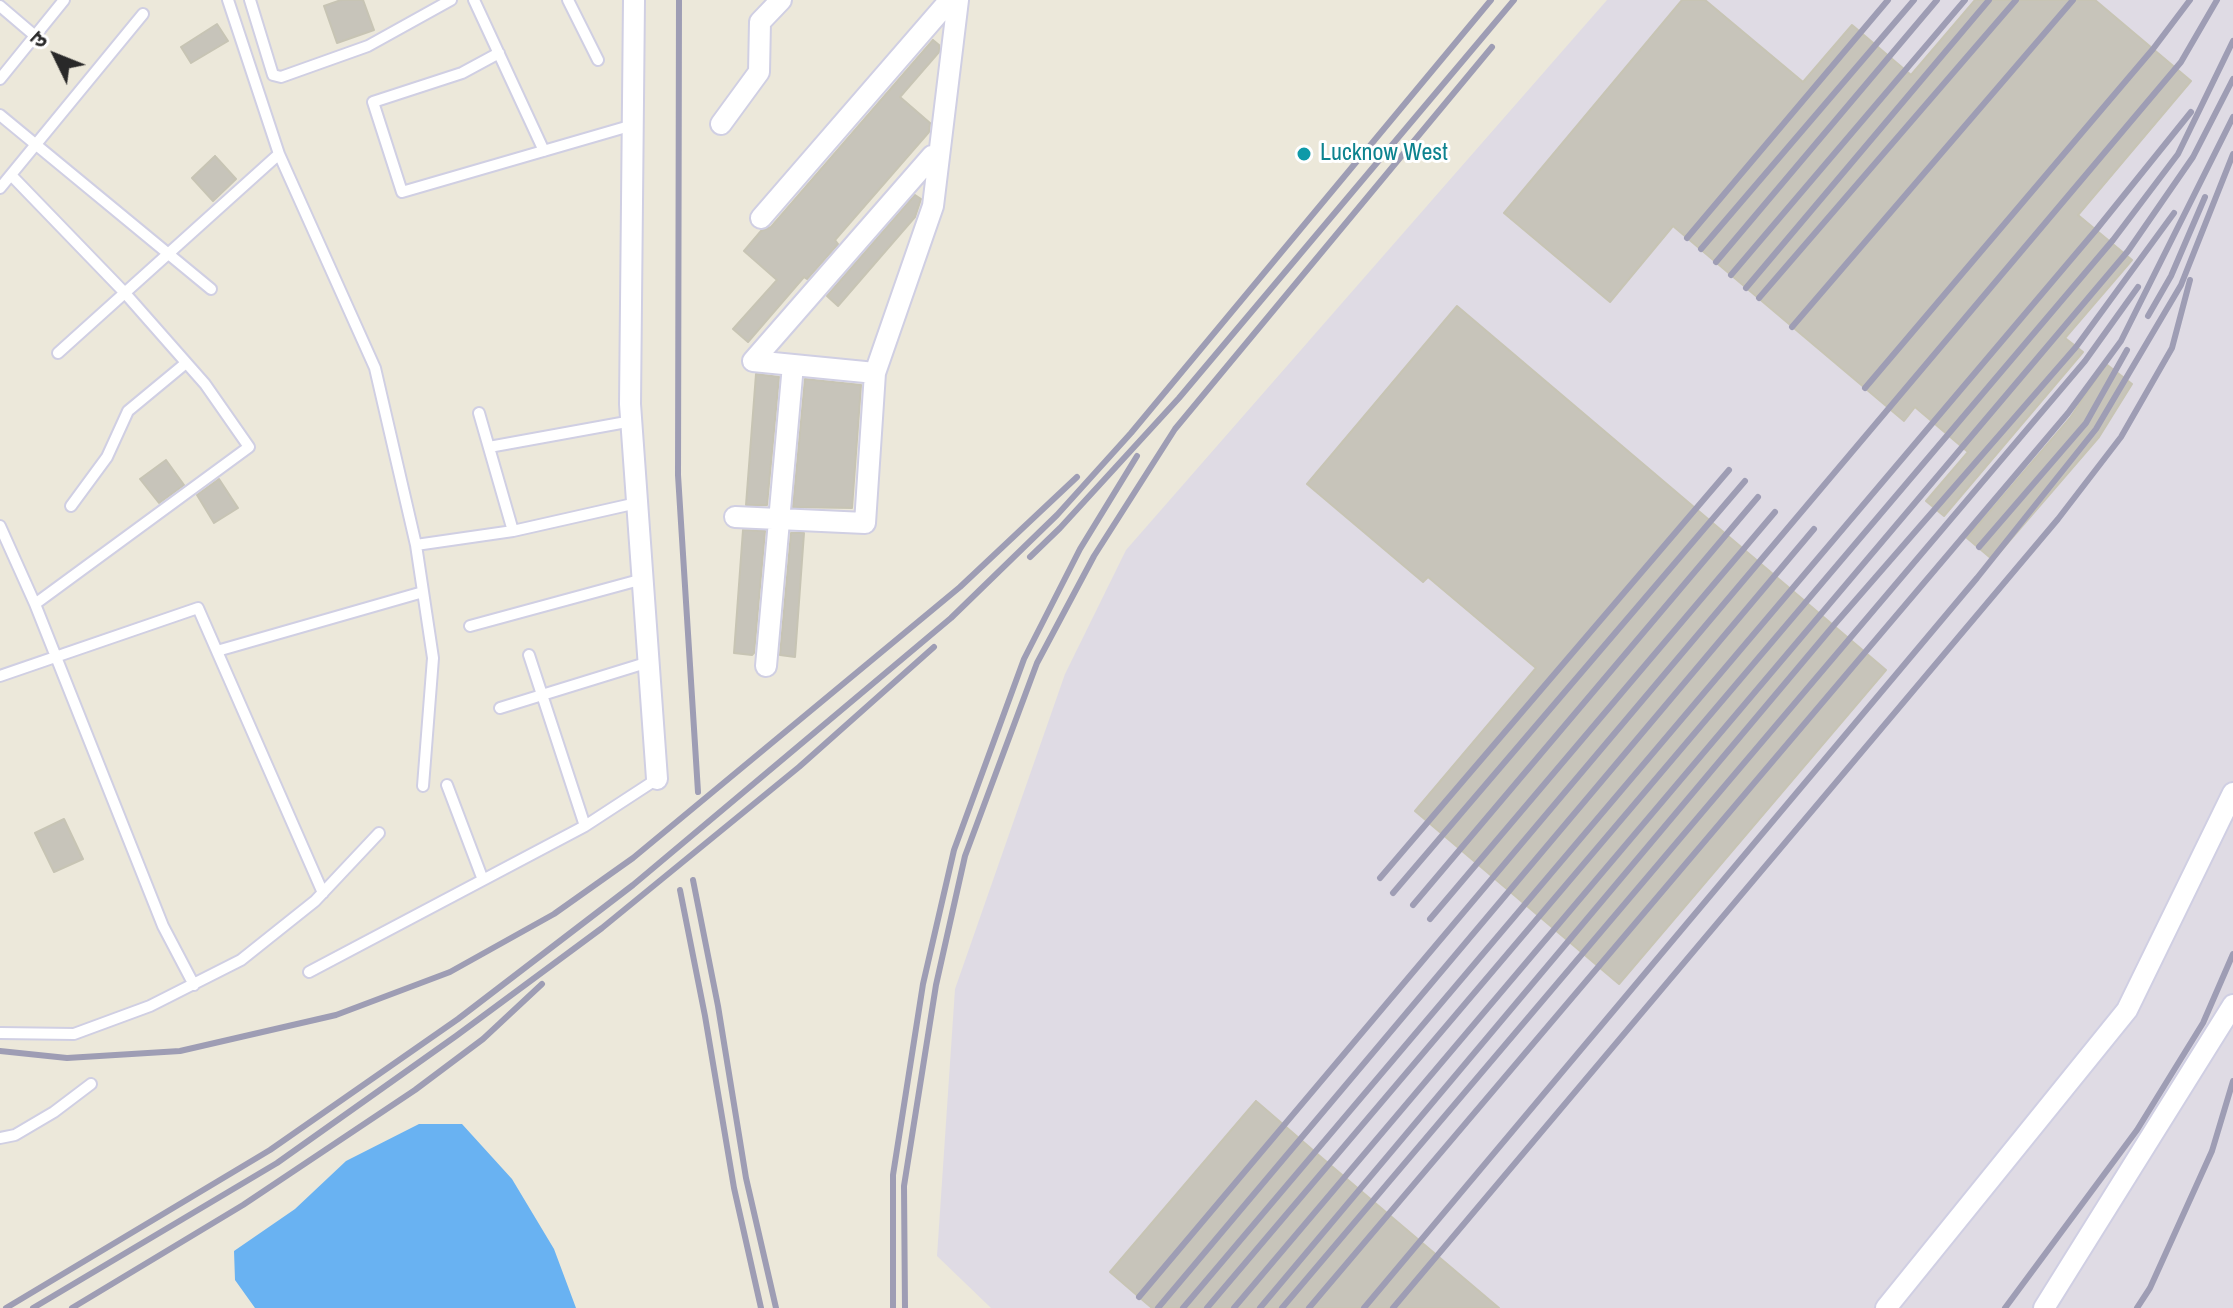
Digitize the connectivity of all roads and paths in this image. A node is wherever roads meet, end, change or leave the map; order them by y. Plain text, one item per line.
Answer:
1 (64, 0) edge
2 (228, 0) edge
3 (250, 0) edge
4 (451, 0) edge
5 (474, 0) edge
6 (568, 0) edge
7 (634, 0) edge
8 (781, 0) edge
9 (958, 0) edge
10 (0, 6) edge
11 (143, 14) dead end
12 (34, 35) junction
13 (499, 53) junction
14 (598, 60) dead end
15 (0, 79) edge
16 (0, 115) edge
17 (721, 124) dead end
18 (633, 125) junction
19 (36, 145) junction
20 (544, 151) junction
21 (279, 154) junction
22 (939, 156) junction
23 (11, 175) junction
24 (0, 188) edge
25 (761, 218) dead end
26 (169, 254) junction
27 (211, 289) dead end
28 (124, 292) junction
29 (58, 353) dead end
30 (186, 363) junction
31 (793, 365) junction
32 (875, 373) junction
33 (479, 413) dead end
34 (632, 421) junction
35 (489, 447) junction
36 (637, 503) junction
37 (71, 506) dead end
38 (735, 517) dead end
39 (779, 519) junction
40 (0, 526) edge
41 (513, 531) junction
42 (416, 545) junction
43 (643, 579) junction
44 (423, 592) junction
45 (35, 604) junction
46 (470, 626) dead end
47 (217, 651) junction
48 (529, 655) dead end
49 (56, 656) junction
50 (649, 662) junction
51 (766, 666) dead end
52 (0, 676) edge
53 (543, 695) junction
54 (500, 708) dead end
55 (657, 779) joint
56 (447, 785) dead end
57 (423, 786) dead end
58 (2233, 793) edge
59 (585, 826) junction
60 (379, 833) dead end
61 (483, 880) junction
62 (323, 893) junction
63 (309, 972) dead end
64 (194, 985) junction
65 (2233, 1005) edge
66 (0, 1033) edge
67 (91, 1084) dead end
68 (0, 1138) edge
69 (1886, 1308) edge
70 (2044, 1308) edge

1 - 12 lane
2 - 21 lane
3 - 4 lane
5 - 13 lane
6 - 14 lane
7 - 18 street
8 - 17 street
9 - 22 street
9 - 25 street
10 - 12 lane
11 - 19 lane
12 - 15 lane
13 - 20 lane
13 - 20 lane
16 - 19 lane
18 - 20 lane
18 - 34 street
19 - 23 lane
19 - 26 lane
21 - 26 lane
21 - 42 lane
22 - 31 street
22 - 32 street
23 - 24 lane
23 - 28 lane
26 - 27 lane
26 - 28 lane
28 - 29 lane
28 - 30 lane
30 - 37 lane
30 - 45 lane
31 - 32 street
31 - 39 street
32 - 39 street
33 - 35 lane
34 - 35 lane
34 - 36 street
35 - 41 lane
36 - 41 lane
36 - 43 street
38 - 39 street
39 - 51 street
40 - 45 lane
41 - 42 lane
42 - 44 lane
43 - 46 lane
43 - 50 street
44 - 47 lane
44 - 57 lane
45 - 49 lane
47 - 49 lane
47 - 62 lane
48 - 53 lane
49 - 52 lane
49 - 64 lane
50 - 53 lane
50 - 55 street
53 - 54 lane
53 - 59 lane
55 - 59 lane
56 - 61 lane
58 - 69 street
59 - 61 lane
60 - 62 lane
61 - 63 lane
62 - 64 lane
64 - 66 lane
65 - 70 street
67 - 68 lane

